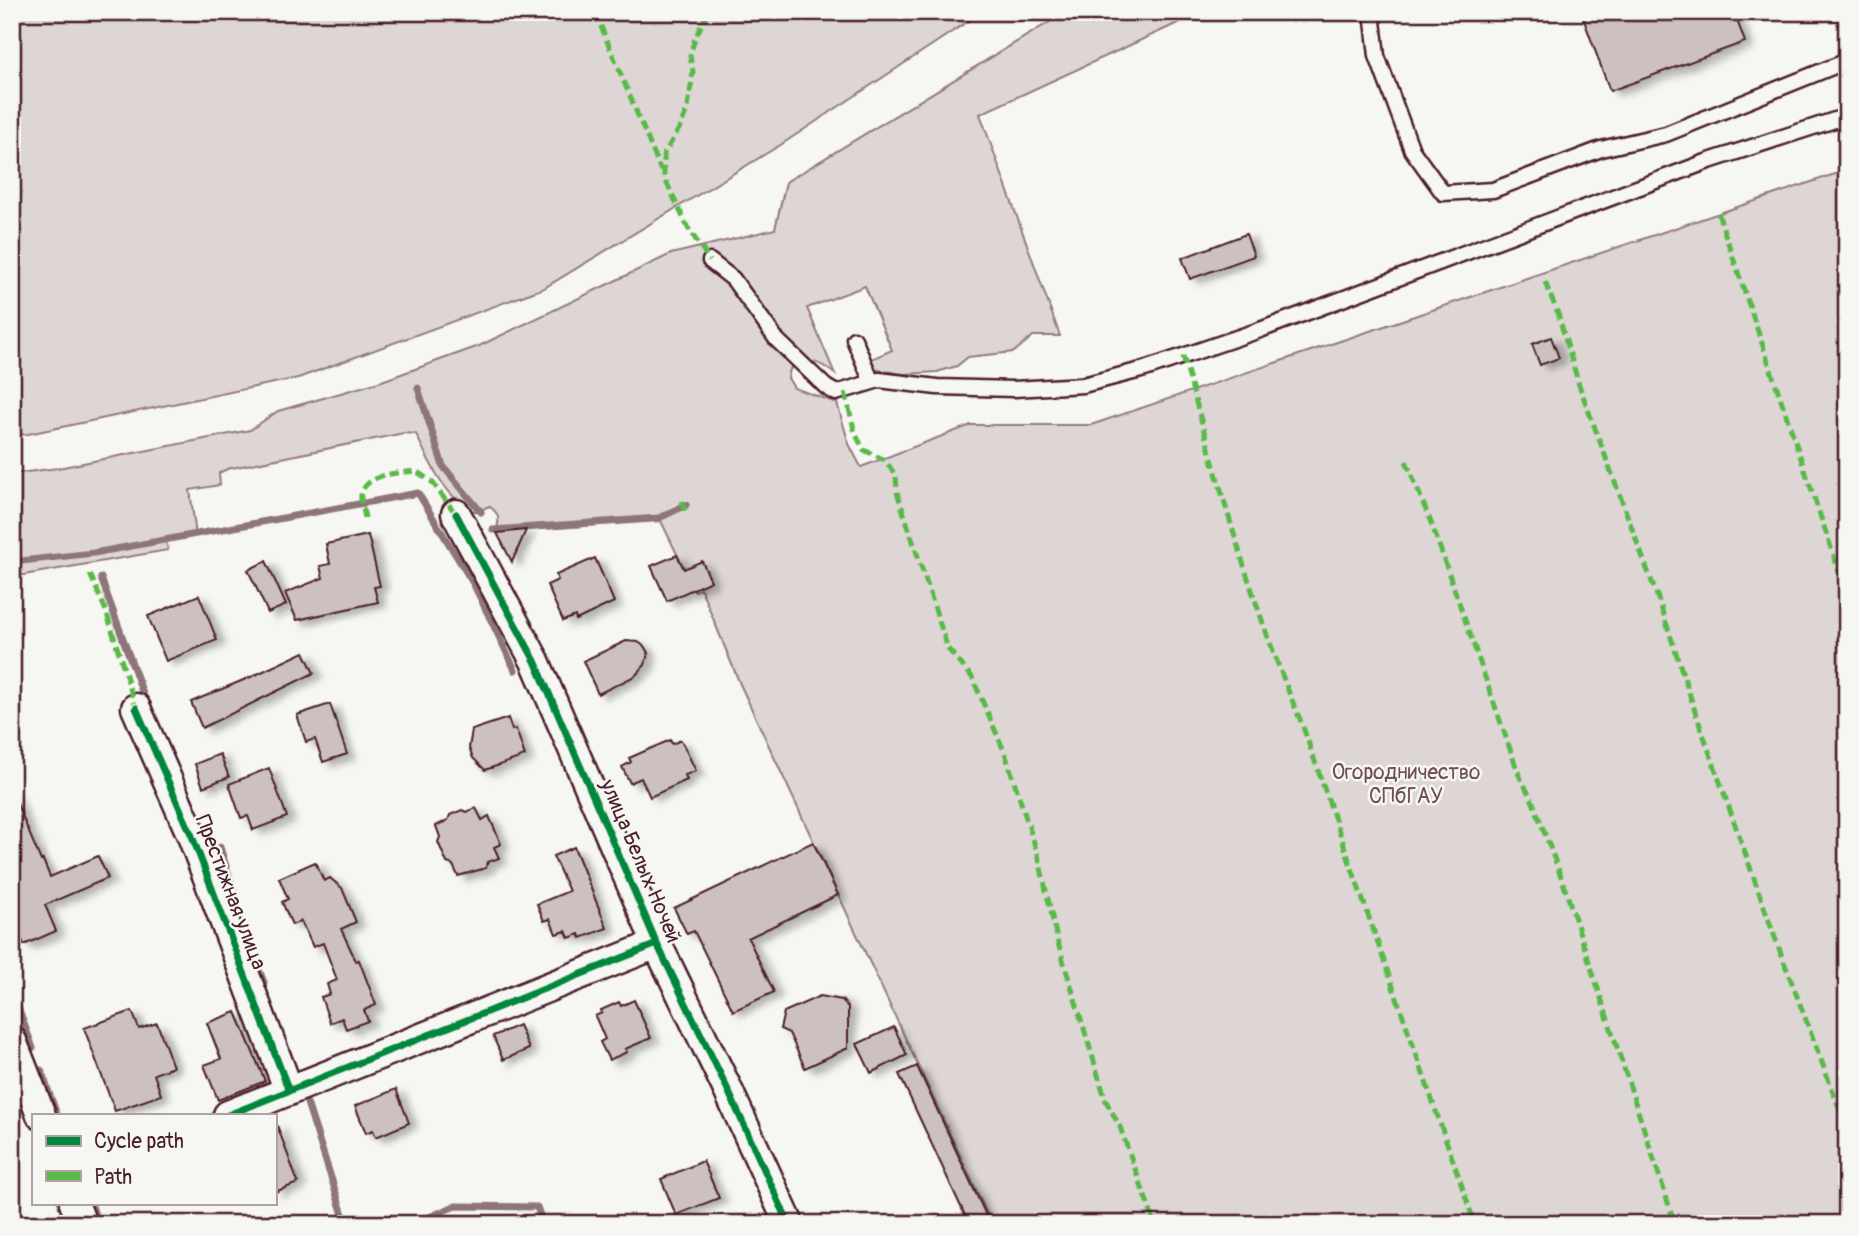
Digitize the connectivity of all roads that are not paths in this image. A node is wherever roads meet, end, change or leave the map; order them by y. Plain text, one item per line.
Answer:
1 (1372, 12) edge
2 (1847, 61) edge
3 (1847, 116) edge
4 (710, 261) dead end
5 (854, 339) dead end
6 (871, 380) junction
7 (456, 514) dead end
8 (136, 708) dead end
9 (657, 944) junction
10 (12, 1041) edge
11 (289, 1091) junction
12 (41, 1114) edge
13 (231, 1114) edge
14 (74, 1204) edge
15 (82, 1224) edge
16 (789, 1224) edge

1 - 2 lane
3 - 6 lane
4 - 6 lane
5 - 6 lane
7 - 9 street, улица Белых Ночей
8 - 11 street, Престижная улица
9 - 11 street
9 - 16 street, улица Белых Ночей
10 - 12 street
11 - 13 street
14 - 15 street

